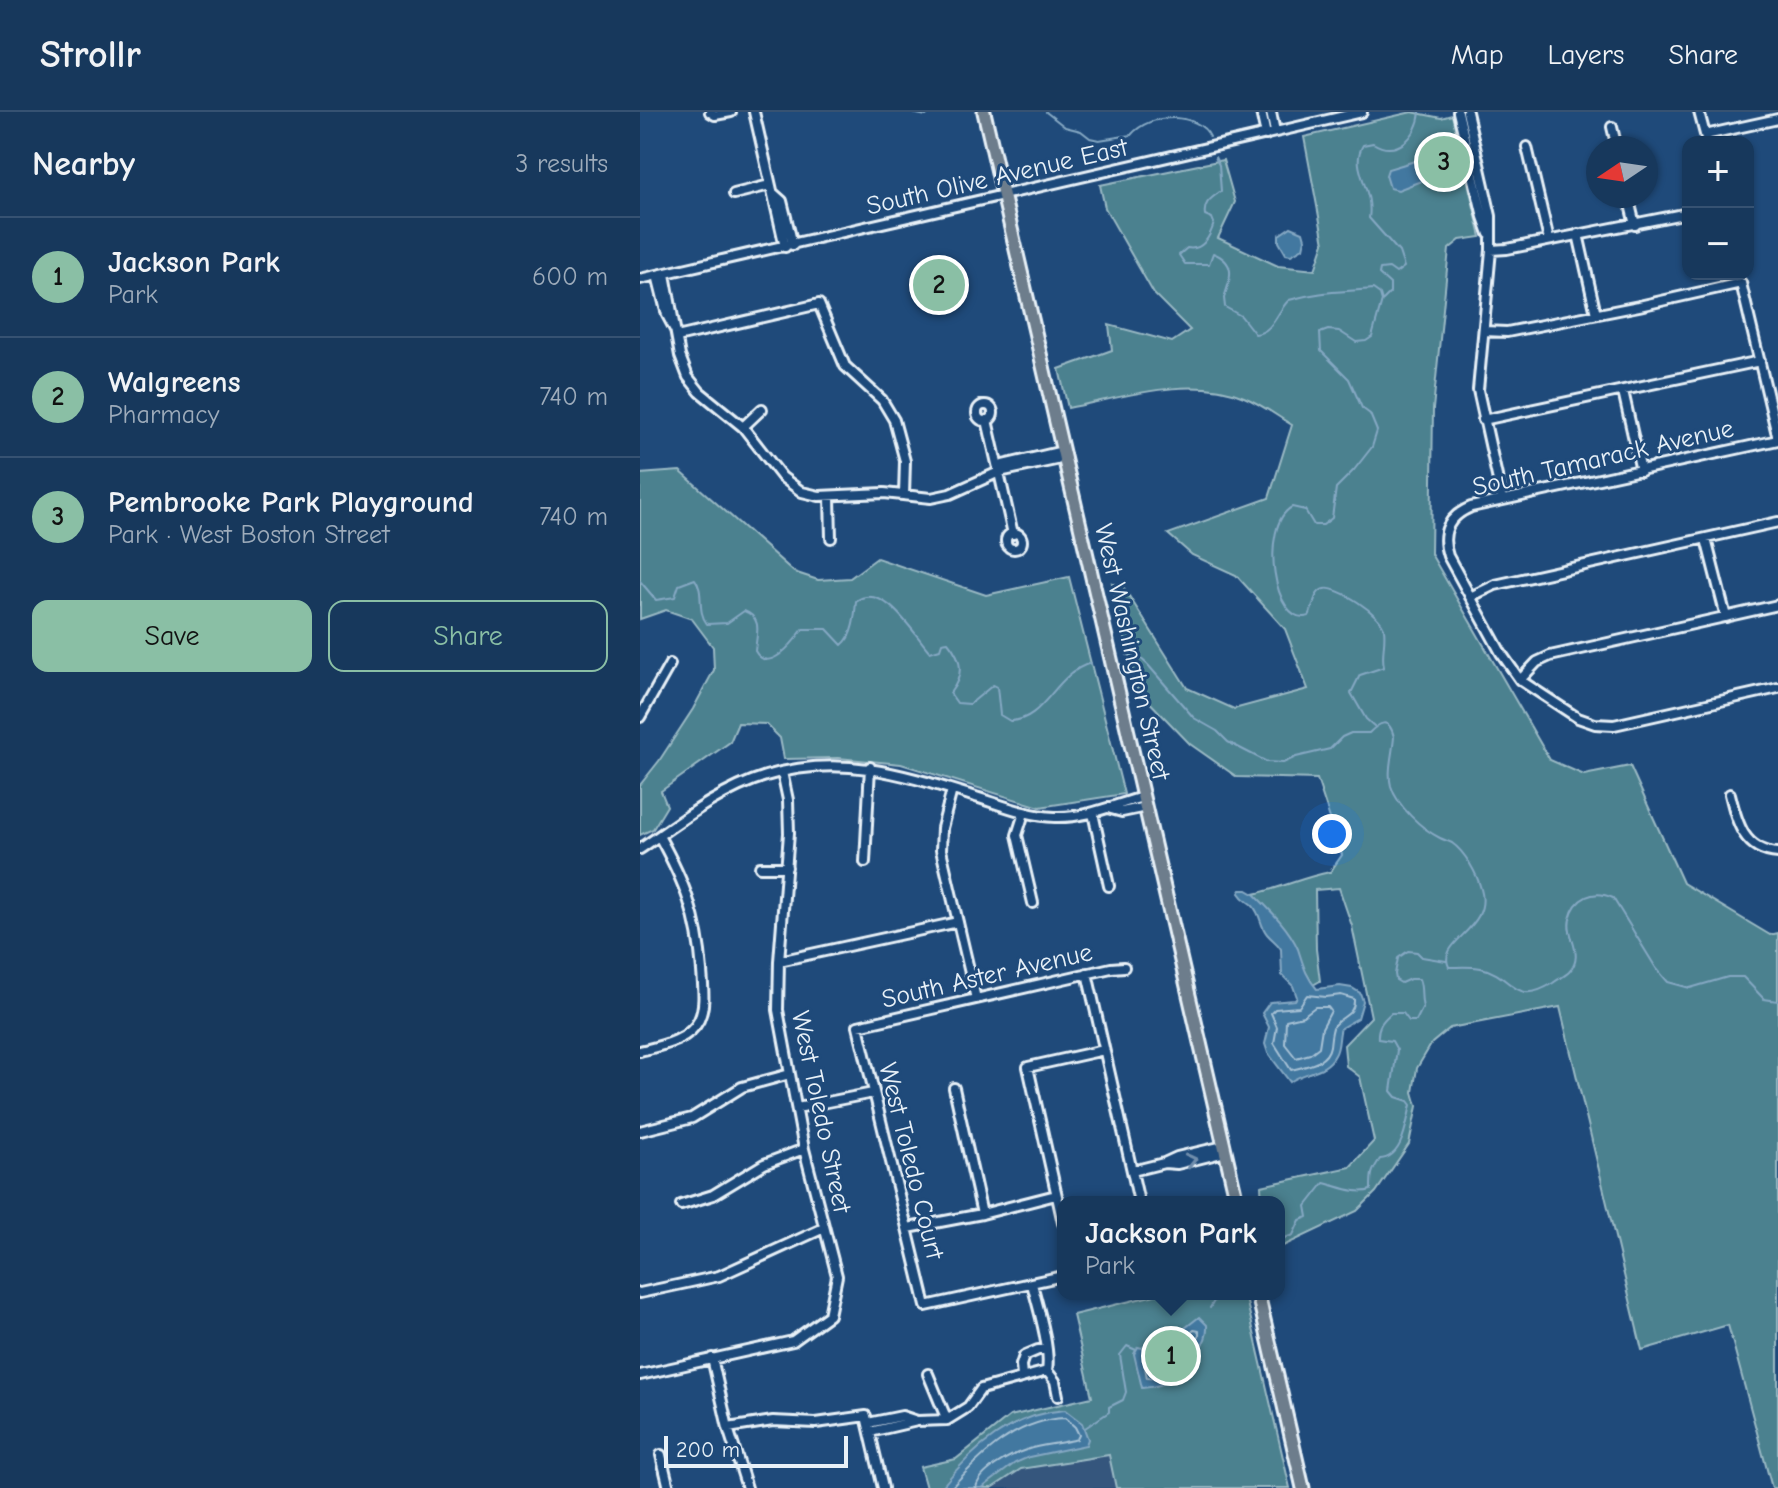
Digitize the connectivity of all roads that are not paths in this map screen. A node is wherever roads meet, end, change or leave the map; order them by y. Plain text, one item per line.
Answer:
1 (710, 112) edge
2 (731, 112) edge
3 (754, 112) edge
4 (984, 112) edge
5 (1261, 112) edge
6 (1271, 112) edge
7 (1362, 112) edge
8 (1458, 112) edge
9 (1467, 112) edge
10 (1699, 112) edge
11 (1778, 119) edge
12 (1612, 127) dead end
13 (1271, 134) junction
14 (1614, 136) edge
15 (1705, 136) edge
16 (1714, 136) edge
17 (1527, 147) dead end
18 (771, 189) junction
19 (734, 194) dead end
20 (1004, 196) junction
21 (1631, 208) edge
22 (1682, 214) edge
23 (1635, 225) junction
24 (1578, 234) junction
25 (1491, 238) junction
26 (1549, 240) junction
27 (789, 246) junction
28 (1491, 250) junction
29 (661, 274) junction
30 (640, 279) edge
31 (1596, 314) junction
32 (1484, 331) junction
33 (676, 333) junction
34 (1760, 361) junction
35 (1623, 391) junction
36 (762, 409) dead end
37 (987, 420) dead end
38 (1483, 420) junction
39 (743, 427) junction
40 (1778, 440) edge
41 (1064, 455) junction
42 (1641, 471) junction
43 (999, 472) junction
44 (904, 495) junction
45 (830, 497) junction
46 (1502, 499) junction
47 (1778, 522) edge
48 (1013, 534) dead end
49 (831, 538) dead end
50 (1706, 539) junction
51 (1470, 597) junction
52 (1778, 605) edge
53 (1726, 617) junction
54 (670, 664) dead end
55 (1520, 680) junction
56 (1778, 688) edge
57 (640, 717) edge
58 (870, 767) junction
59 (782, 772) junction
60 (952, 790) junction
61 (1730, 794) dead end
62 (1144, 802) junction
63 (1024, 813) junction
64 (1093, 813) junction
65 (659, 836) junction
66 (640, 849) edge
67 (1778, 853) edge
68 (865, 862) dead end
69 (760, 867) dead end
70 (787, 867) junction
71 (1109, 886) dead end
72 (1033, 903) dead end
73 (958, 922) junction
74 (779, 961) junction
75 (1124, 967) dead end
76 (1087, 973) junction
77 (976, 999) junction
78 (858, 1026) joint
79 (1104, 1050) junction
80 (640, 1051) edge
81 (790, 1074) junction
82 (954, 1088) dead end
83 (873, 1093) junction
84 (797, 1108) junction
85 (640, 1131) edge
86 (804, 1149) junction
87 (1224, 1149) junction
88 (1132, 1171) junction
89 (1056, 1195) junction
90 (1138, 1196) edge
91 (1236, 1196) edge
92 (1057, 1199) edge
93 (681, 1205) dead end
94 (982, 1214) junction
95 (824, 1228) junction
96 (908, 1228) junction
97 (1057, 1278) edge
98 (1032, 1284) junction
99 (640, 1293) edge
100 (1259, 1300) edge
101 (1045, 1350) junction
102 (712, 1358) junction
103 (1047, 1371) junction
104 (928, 1374) dead end
105 (640, 1375) edge
106 (1022, 1377) junction
107 (1058, 1396) dead end
108 (947, 1420) junction
109 (868, 1424) junction
110 (728, 1428) junction
111 (661, 1455) dead end
112 (669, 1488) edge
113 (747, 1488) edge
114 (883, 1488) edge
115 (1303, 1488) edge

1 - 2 street
3 - 18 street
4 - 20 main road, West Washington Street
5 - 13 street
6 - 13 street
7 - 13 street, South Olive Avenue East
8 - 25 street
9 - 25 street
10 - 15 street
11 - 16 street
12 - 14 street
13 - 20 street, South Olive Avenue East
17 - 26 street
18 - 19 street
18 - 27 street
20 - 27 street, South Olive Avenue East
20 - 41 main road, West Washington Street
21 - 23 street
22 - 23 street
23 - 24 street
24 - 26 street
24 - 31 street
25 - 28 street
26 - 28 street
27 - 29 street, South Olive Avenue East
28 - 32 street
29 - 30 street, South Olive Avenue East
29 - 33 street
31 - 32 street
31 - 34 street
32 - 38 street
33 - 39 street
33 - 44 street
34 - 35 street
34 - 40 street
35 - 38 street
35 - 42 street
36 - 39 street
37 - 43 street
38 - 46 street
39 - 45 street
40 - 42 street, South Tamarack Avenue
41 - 43 street
41 - 62 main road, West Washington Street
42 - 46 street, South Tamarack Avenue
43 - 44 street
43 - 48 street
44 - 45 street
45 - 49 street
46 - 51 street, South Tamarack Avenue
47 - 50 street
50 - 51 street
50 - 53 street
51 - 55 street
52 - 53 street
53 - 55 street
54 - 57 street
55 - 56 street
58 - 59 street
58 - 60 street
58 - 68 street
59 - 65 street
59 - 70 street, West Toledo Street
60 - 63 street
60 - 73 street
61 - 67 street
62 - 64 street
62 - 87 main road, West Washington Street
63 - 64 street
63 - 72 street
64 - 71 street
65 - 66 street
65 - 80 street
69 - 70 street
70 - 74 street, West Toledo Street
73 - 74 street
73 - 77 street
74 - 81 street, West Toledo Street
75 - 76 street, South Aster Avenue
76 - 77 street, South Aster Avenue
76 - 79 street
77 - 78 street, South Aster Avenue
78 - 83 street, West Toledo Court
79 - 88 street
79 - 89 street
81 - 84 street, West Toledo Street
81 - 85 street
82 - 94 street
83 - 84 street
83 - 96 street, West Toledo Court
84 - 86 street, West Toledo Street
86 - 93 street
86 - 95 street, West Toledo Street
87 - 88 street
87 - 91 main road, West Washington Street
88 - 90 street
89 - 92 street
89 - 94 street
94 - 96 street
95 - 99 street
95 - 102 street, West Toledo Street
96 - 98 street, West Toledo Court
97 - 98 street
98 - 101 street
100 - 115 main road
101 - 103 street
101 - 106 street
102 - 105 street
102 - 110 street
103 - 106 street
103 - 107 street
104 - 108 street
106 - 108 street
108 - 109 street
109 - 110 street
109 - 114 street
110 - 113 street
111 - 112 street

